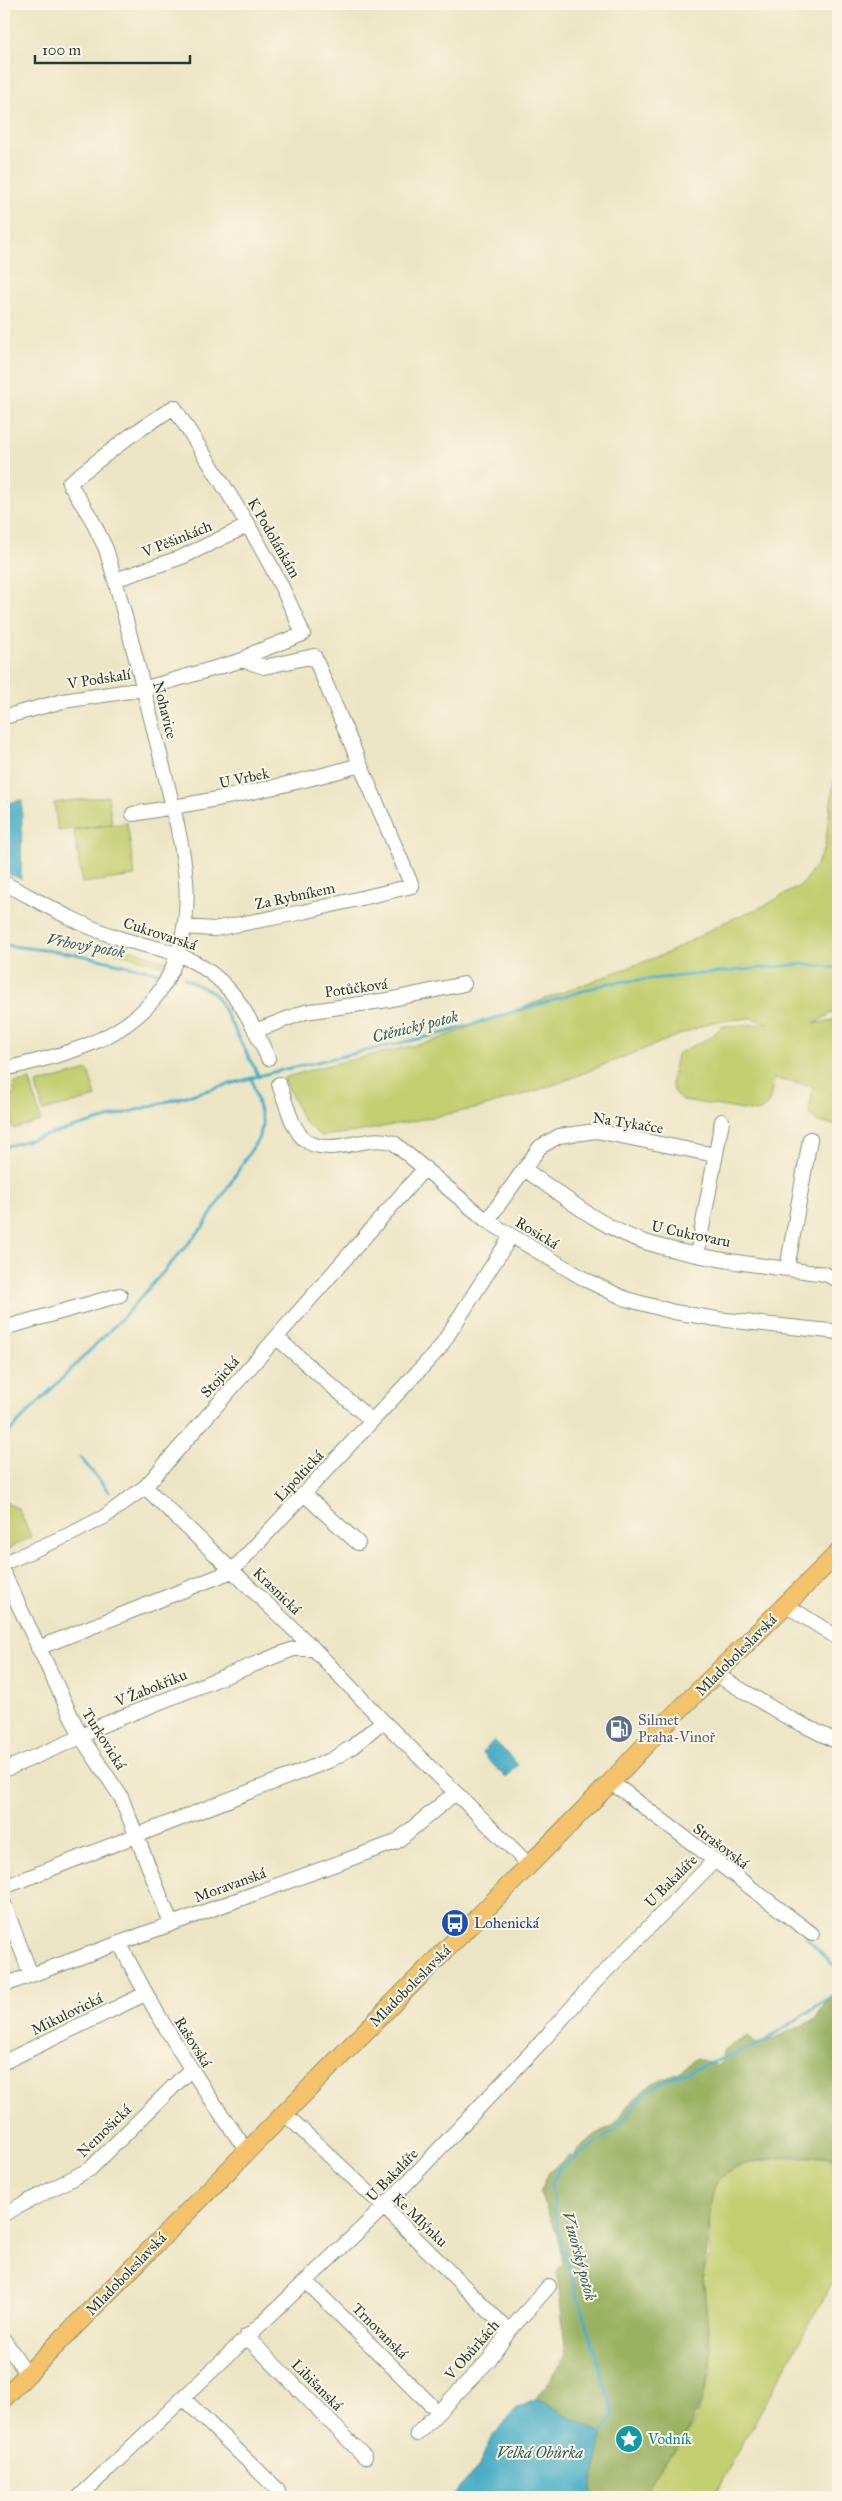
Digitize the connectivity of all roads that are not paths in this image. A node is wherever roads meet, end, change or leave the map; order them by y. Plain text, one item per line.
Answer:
1 (174, 407) joint
2 (250, 525) junction
3 (115, 580) junction
4 (243, 660) junction
5 (143, 689) junction
6 (4, 717) edge
7 (360, 765) junction
8 (172, 808) junction
9 (134, 814) dead end
10 (4, 883) edge
11 (184, 927) junction
12 (178, 955) junction
13 (464, 984) dead end
14 (255, 1030) junction
15 (268, 1058) dead end
16 (4, 1068) edge
17 (278, 1084) dead end
18 (722, 1121) dead end
19 (810, 1139) dead end
20 (714, 1155) junction
21 (424, 1168) junction
22 (524, 1169) junction
23 (487, 1221) junction
24 (511, 1236) junction
25 (697, 1255) junction
26 (787, 1269) junction
27 (838, 1280) edge
28 (120, 1295) dead end
29 (4, 1328) edge
30 (838, 1332) edge
31 (277, 1338) junction
32 (372, 1421) junction
33 (145, 1486) junction
34 (304, 1494) junction
35 (358, 1543) dead end
36 (838, 1553) edge
37 (4, 1563) edge
38 (232, 1571) junction
39 (4, 1574) edge
40 (786, 1605) junction
41 (838, 1638) edge
42 (38, 1648) junction
43 (314, 1649) junction
44 (717, 1675) junction
45 (383, 1721) junction
46 (81, 1737) junction
47 (838, 1742) edge
48 (4, 1770) edge
49 (610, 1784) junction
50 (455, 1793) junction
51 (138, 1835) junction
52 (714, 1861) junction
53 (529, 1865) junction
54 (4, 1887) edge
55 (4, 1904) edge
56 (171, 1923) junction
57 (812, 1934) dead end
58 (120, 1944) junction
59 (31, 1975) junction
60 (4, 1985) edge
61 (145, 1994) junction
62 (4, 2062) edge
63 (190, 2070) junction
64 (284, 2113) junction
65 (247, 2151) junction
66 (384, 2207) junction
67 (4, 2214) edge
68 (306, 2281) junction
69 (549, 2286) dead end
70 (510, 2331) junction
71 (246, 2336) junction
72 (4, 2340) edge
73 (27, 2374) junction
74 (4, 2398) edge
75 (183, 2398) junction
76 (430, 2404) dead end
77 (417, 2434) dead end
78 (365, 2457) dead end
79 (278, 2490) dead end
80 (79, 2497) edge

1 - 2 street, K Podolánkám
1 - 3 street, Nohavice
2 - 3 street, V Pěšinkách
2 - 4 street, K Podolánkám
3 - 5 street, Nohavice
4 - 5 street, V Podskalí
4 - 7 street
5 - 6 street, V Podskalí
5 - 8 street, Nohavice
7 - 8 street, U Vrbek
7 - 11 street, Za Rybníkem
8 - 9 street, U Vrbek
8 - 11 street, Nohavice
10 - 12 street, Cukrovarská
11 - 12 street, Nohavice
12 - 14 street, Cukrovarská
12 - 16 street, Nohavice
13 - 14 street, Potůčková
14 - 15 street, Cukrovarská
17 - 21 street, Rosická
18 - 20 street
19 - 26 street
20 - 22 street, Na Tykačce
20 - 25 street
21 - 23 street, Rosická
21 - 31 street, Stojická
22 - 23 street, Na Tykačce
22 - 25 street, U Cukrovaru
23 - 24 street, Rosická
24 - 30 street, Rosická
24 - 32 street, Lipoltická
25 - 26 street, U Cukrovaru
26 - 27 street, U Cukrovaru
28 - 29 street
31 - 32 street
31 - 33 street, Stojická
32 - 34 street, Lipoltická
33 - 37 street, Stojická
33 - 38 street, Krasnická
34 - 35 street
34 - 38 street, Lipoltická
36 - 40 main road, Mladoboleslavská
38 - 42 street, Lipoltická
38 - 43 street, Krasnická
39 - 42 street, Turkovická
40 - 41 street
40 - 44 main road, Mladoboleslavská
42 - 46 street, Turkovická
43 - 45 street, Krasnická
43 - 46 street, V Žabokřiku
44 - 47 street
44 - 49 main road, Mladoboleslavská
45 - 50 street
45 - 51 street
46 - 48 street, V Žabokřiku
46 - 51 street, Turkovická
49 - 52 street, Strašovská
49 - 53 main road, Mladoboleslavská
50 - 53 street
50 - 56 street, Moravanská
51 - 54 street
51 - 56 street, Turkovická
52 - 57 street, Strašovská
52 - 66 street, U Bakaláře
53 - 64 main road, Mladoboleslavská
55 - 59 street
56 - 58 street, Moravanská
58 - 59 street, Moravanská
58 - 61 street, Rašovská
59 - 60 street, Moravanská
61 - 62 street, Mikulovická
61 - 63 street, Rašovská
63 - 65 street, Rašovská
63 - 67 street, Nemošická
64 - 65 main road, Mladoboleslavská
64 - 66 street, Ke Mlýnku
65 - 73 main road, Mladoboleslavská
66 - 68 street, U Bakaláře
66 - 70 street, Ke Mlýnku
68 - 71 street, U Bakaláře
68 - 76 street, Trnovanská
69 - 70 street, V Obůrkách
70 - 77 street, V Obůrkách
71 - 75 street, U Bakaláře
71 - 78 street, Libišanská
72 - 73 street
73 - 74 main road, Mladoboleslavská
75 - 79 street
75 - 80 street, U Bakaláře

